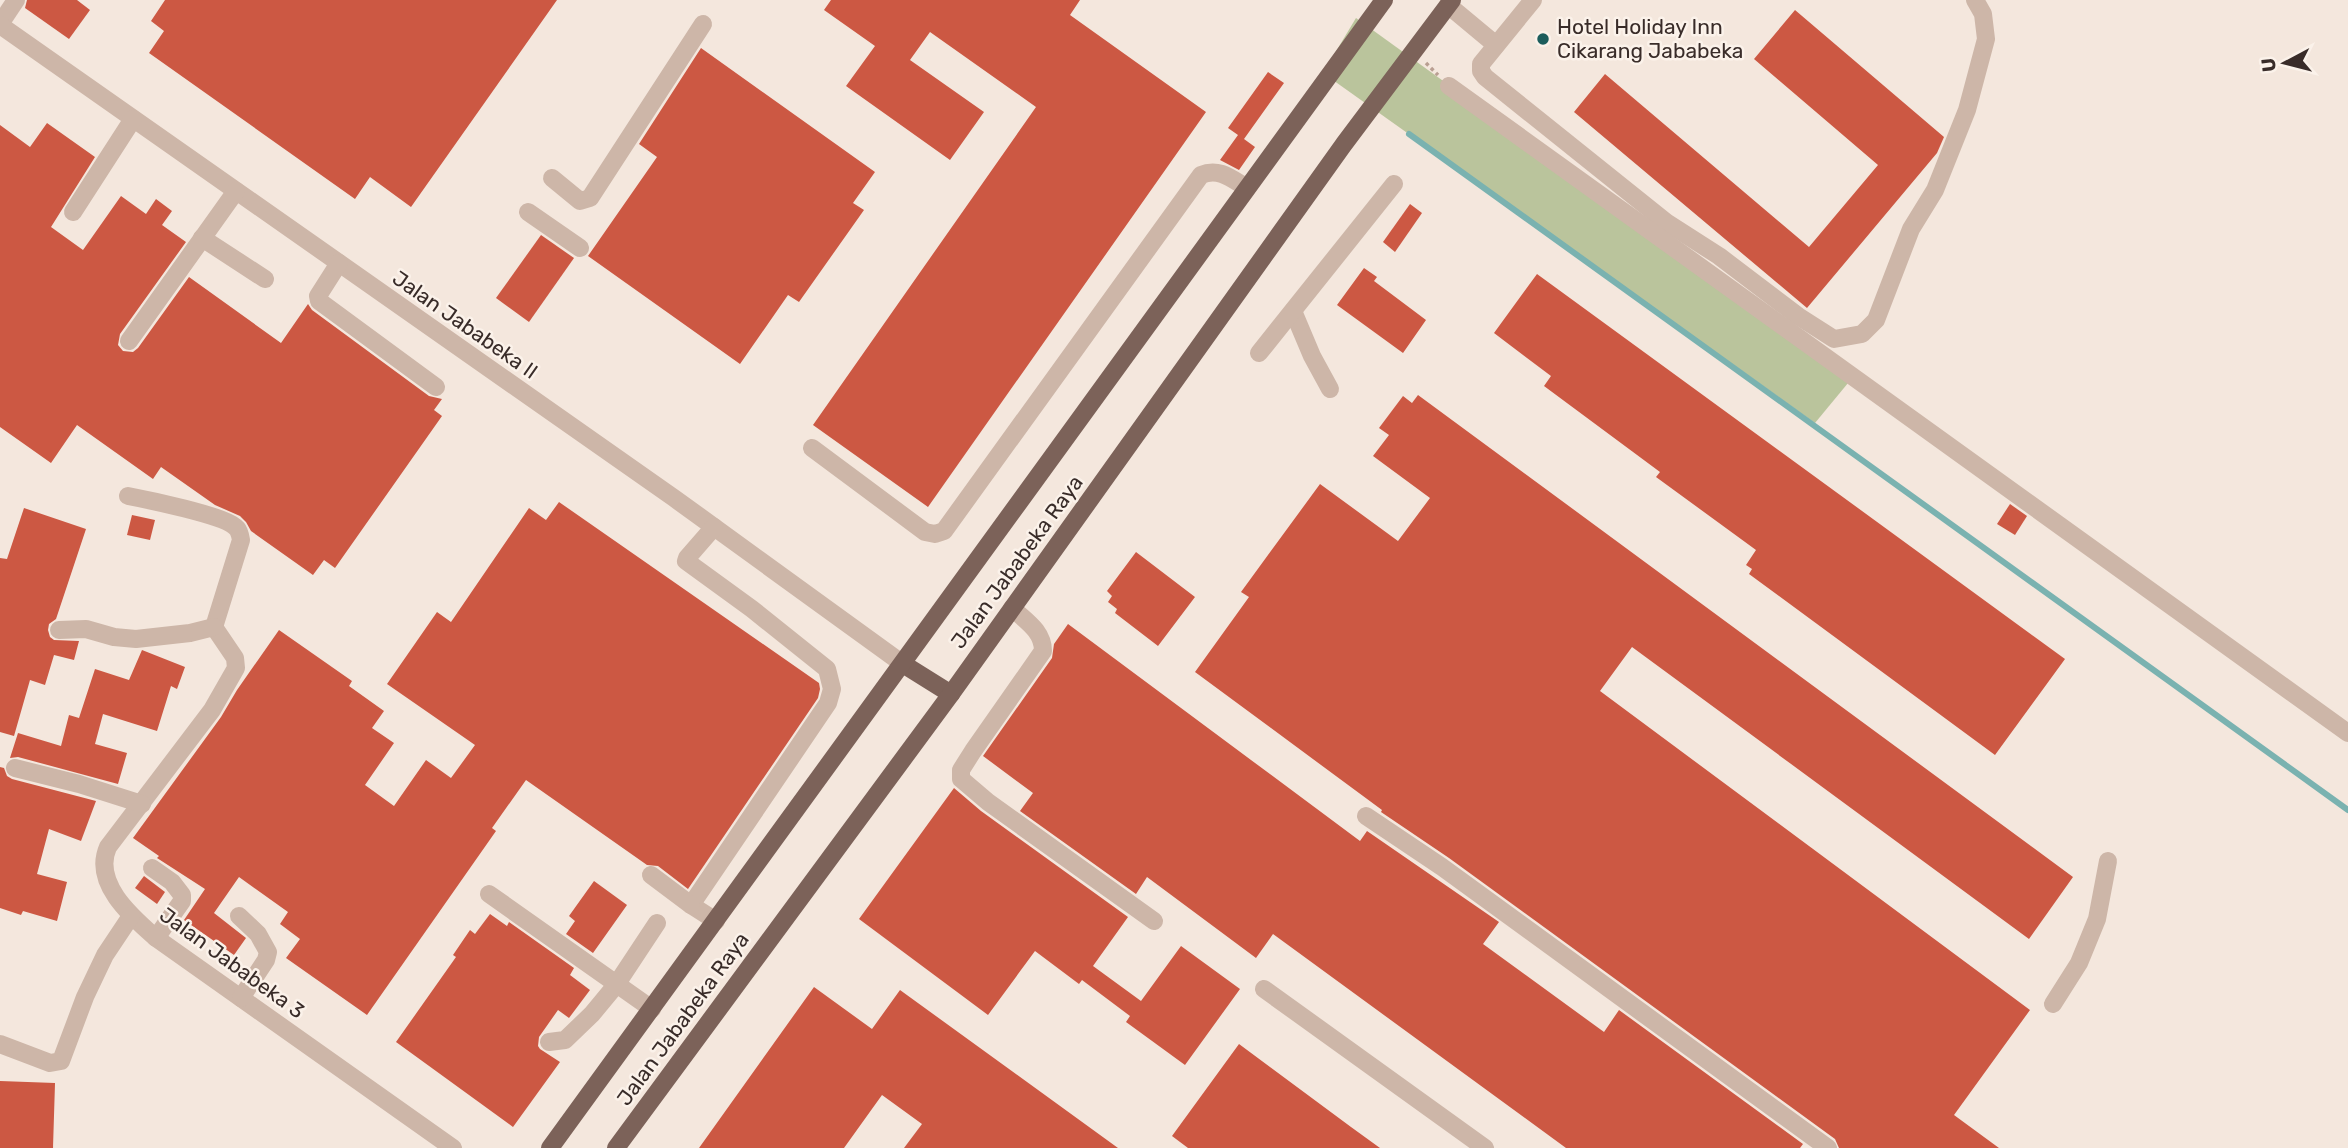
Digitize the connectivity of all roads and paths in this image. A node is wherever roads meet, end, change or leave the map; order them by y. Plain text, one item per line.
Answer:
1 (16, 0) edge
2 (1384, 0) edge
3 (1533, 0) edge
4 (1975, 0) edge
5 (1450, 2) edge
6 (0, 24) edge
7 (703, 24) dead end
8 (1496, 45) junction
9 (1412, 52) junction
10 (1449, 86) joint
11 (133, 119) junction
12 (552, 178) dead end
13 (1394, 184) dead end
14 (1247, 188) junction
15 (236, 191) junction
16 (73, 212) dead end
17 (528, 212) dead end
18 (202, 238) junction
19 (580, 248) dead end
20 (339, 263) junction
21 (265, 279) dead end
22 (1293, 311) junction
23 (129, 341) dead end
24 (1259, 353) dead end
25 (436, 387) dead end
26 (1330, 389) dead end
27 (812, 448) dead end
28 (128, 496) dead end
29 (713, 527) junction
30 (1012, 608) junction
31 (214, 627) junction
32 (59, 630) dead end
33 (903, 664) junction
34 (951, 694) junction
35 (2348, 733) edge
36 (15, 768) dead end
37 (142, 804) junction
38 (1366, 816) dead end
39 (2108, 861) dead end
40 (152, 868) dead end
41 (651, 875) dead end
42 (489, 894) dead end
43 (691, 905) junction
44 (131, 916) junction
45 (239, 916) dead end
46 (716, 921) junction
47 (1154, 921) dead end
48 (657, 923) dead end
49 (156, 938) junction
50 (616, 985) junction
51 (1264, 989) dead end
52 (241, 998) junction
53 (2053, 1003) dead end
54 (652, 1009) junction
55 (550, 1042) dead end
56 (0, 1044) edge
57 (453, 1148) edge
58 (550, 1148) edge
59 (617, 1148) edge
60 (1485, 1148) edge
61 (1828, 1148) edge

1 - 6 street
2 - 14 main road, Jalan Jababeka Raya
3 - 8 street
4 - 8 street
5 - 8 street
5 - 9 main road, Jalan Jababeka Raya
6 - 11 street, Jalan Jababeka II
7 - 12 street
9 - 10 path
9 - 30 main road, Jalan Jababeka Raya
10 - 35 street
11 - 15 street, Jalan Jababeka II
11 - 16 street
13 - 22 street
14 - 27 street
14 - 33 main road, Jalan Jababeka Raya
15 - 18 street
15 - 20 street, Jalan Jababeka II
17 - 19 street
18 - 21 street
18 - 23 street
20 - 25 street
20 - 29 street, Jalan Jababeka II
22 - 24 street
22 - 26 street
28 - 31 street
29 - 33 street, Jalan Jababeka II
29 - 43 street
30 - 34 main road, Jalan Jababeka Raya
30 - 47 street
31 - 32 street
31 - 37 street, Jalan Jababeka 3
33 - 34 main road
33 - 46 main road, Jalan Jababeka Raya
34 - 59 main road, Jalan Jababeka Raya
36 - 37 street
37 - 44 street, Jalan Jababeka 3
38 - 61 street
39 - 53 street
40 - 49 street
41 - 43 street
42 - 50 street
43 - 46 street
44 - 49 street, Jalan Jababeka 3
44 - 56 street
45 - 52 street
46 - 54 main road, Jalan Jababeka Raya
48 - 50 street
49 - 52 street, Jalan Jababeka 3
50 - 54 street
50 - 55 street
51 - 60 street
52 - 57 street, Jalan Jababeka 3
54 - 58 main road, Jalan Jababeka Raya

